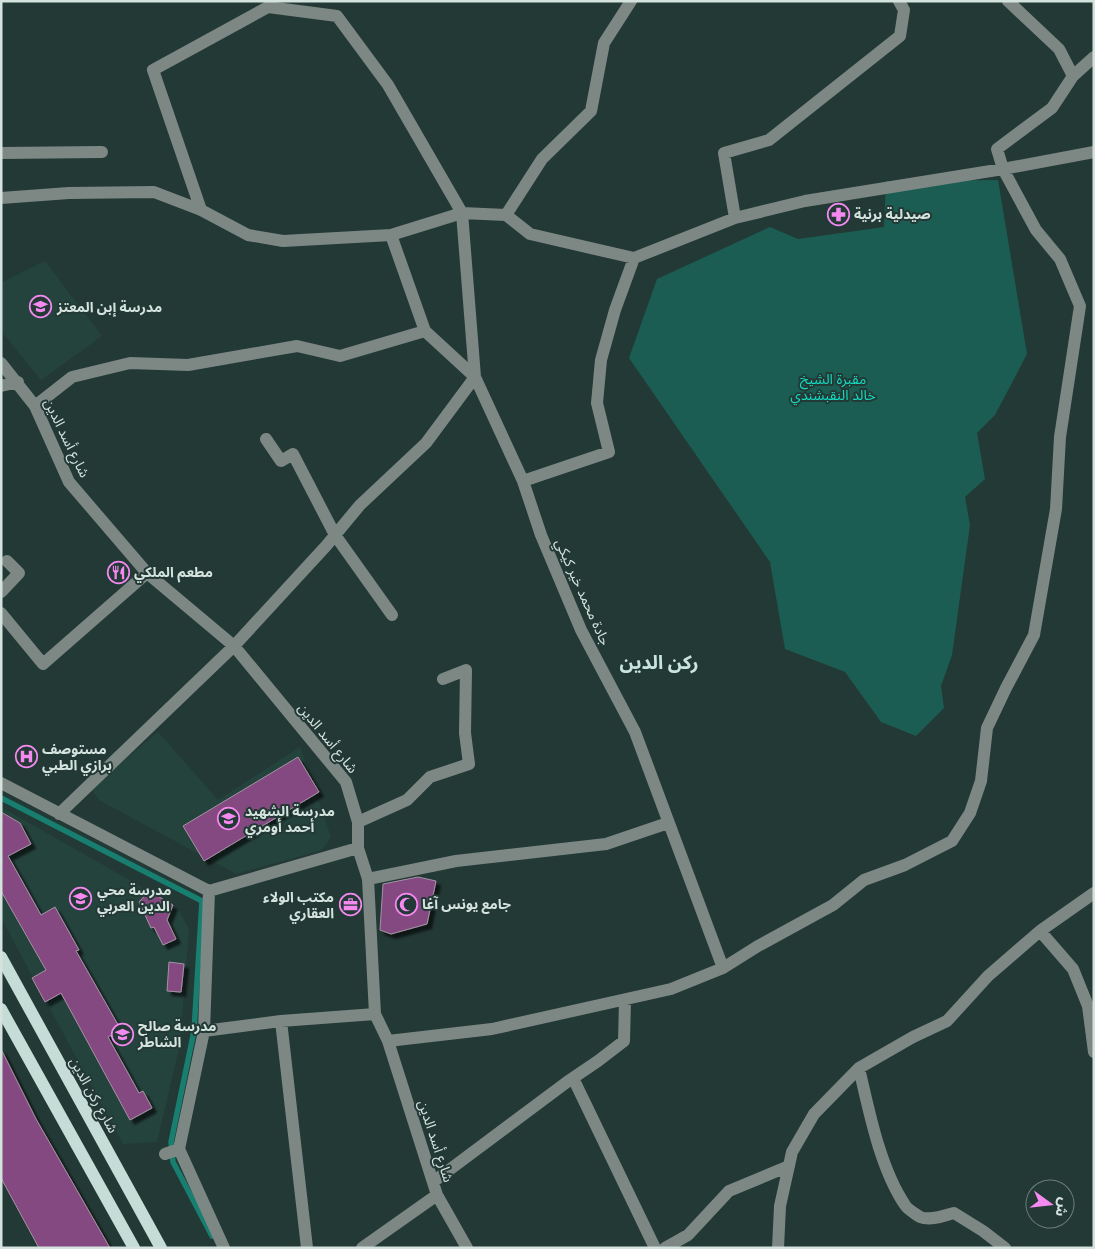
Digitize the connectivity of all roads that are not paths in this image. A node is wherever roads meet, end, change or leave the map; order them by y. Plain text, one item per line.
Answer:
1 (631, 1) edge
2 (899, 1) edge
3 (1008, 1) edge
4 (279, 5) edge
5 (1094, 57) edge
6 (1073, 76) junction
7 (102, 152) dead end
8 (1094, 152) edge
9 (1, 153) edge
10 (1003, 169) junction
11 (1, 198) edge
12 (201, 210) junction
13 (462, 212) junction
14 (506, 215) junction
15 (735, 218) junction
16 (391, 235) junction
17 (634, 258) junction
18 (425, 330) junction
19 (1, 363) edge
20 (474, 377) junction
21 (18, 382) junction
22 (1, 386) edge
23 (36, 406) junction
24 (266, 439) dead end
25 (523, 481) junction
26 (335, 535) junction
27 (7, 561) dead end
28 (147, 573) junction
29 (1, 592) edge
30 (1, 613) edge
31 (392, 615) dead end
32 (234, 646) junction
33 (443, 680) dead end
34 (1, 783) edge
35 (59, 814) junction
36 (358, 822) junction
37 (668, 823) junction
38 (358, 848) junction
39 (368, 879) junction
40 (209, 891) junction
41 (1094, 893) edge
42 (1040, 931) junction
43 (1, 957) edge
44 (723, 968) junction
45 (625, 1000) junction
46 (375, 1014) junction
47 (3, 1015) edge
48 (280, 1021) junction
49 (204, 1031) junction
50 (388, 1041) junction
51 (1094, 1052) edge
52 (859, 1068) junction
53 (573, 1078) junction
54 (179, 1149) junction
55 (165, 1154) dead end
56 (789, 1166) junction
57 (433, 1182) junction
58 (437, 1195) junction
59 (134, 1248) edge
60 (161, 1248) edge
61 (224, 1248) edge
62 (307, 1248) edge
63 (362, 1248) edge
64 (467, 1248) edge
65 (655, 1248) edge
66 (665, 1248) edge
67 (778, 1248) edge
68 (1005, 1248) edge

1 - 14 street
2 - 15 street
3 - 6 street
4 - 12 street
4 - 13 street
5 - 6 street
6 - 10 street
7 - 9 street
8 - 10 street
10 - 15 street
10 - 44 street
11 - 12 street
12 - 16 street
13 - 14 street
13 - 16 street
13 - 20 street
14 - 17 street
15 - 17 street
16 - 18 street
17 - 25 street
18 - 20 street
18 - 23 street
19 - 21 street, شارع أسد الدين
20 - 25 street, جادة محمد خير كيكي
20 - 26 street
21 - 22 street
21 - 23 street, شارع أسد الدين
23 - 28 street, شارع أسد الدين
24 - 26 street
25 - 37 street, جادة محمد خير كيكي
26 - 31 street
26 - 32 street
27 - 29 street
28 - 30 street
28 - 32 street, شارع أسد الدين
32 - 35 street
32 - 36 street, شارع أسد الدين
33 - 36 street
34 - 35 street
35 - 40 street
36 - 38 street, شارع أسد الدين
37 - 39 street
37 - 44 street, جادة محمد خير كيكي
38 - 39 street, شارع أسد الدين
38 - 40 street
39 - 46 street, شارع أسد الدين
40 - 49 street
41 - 42 street
42 - 51 street
42 - 52 street
43 - 60 main road, شارع ركن الدين
44 - 45 street
45 - 50 street
45 - 53 street
46 - 48 street
46 - 50 street, شارع أسد الدين
47 - 59 main road
48 - 49 street
48 - 62 street
49 - 54 street
50 - 57 street, شارع أسد الدين
52 - 56 street
52 - 68 street
53 - 57 street
53 - 65 street
54 - 55 street
54 - 61 street
56 - 66 street
56 - 67 street
57 - 58 street, شارع أسد الدين
58 - 63 street
58 - 64 street, شارع أسد الدين

